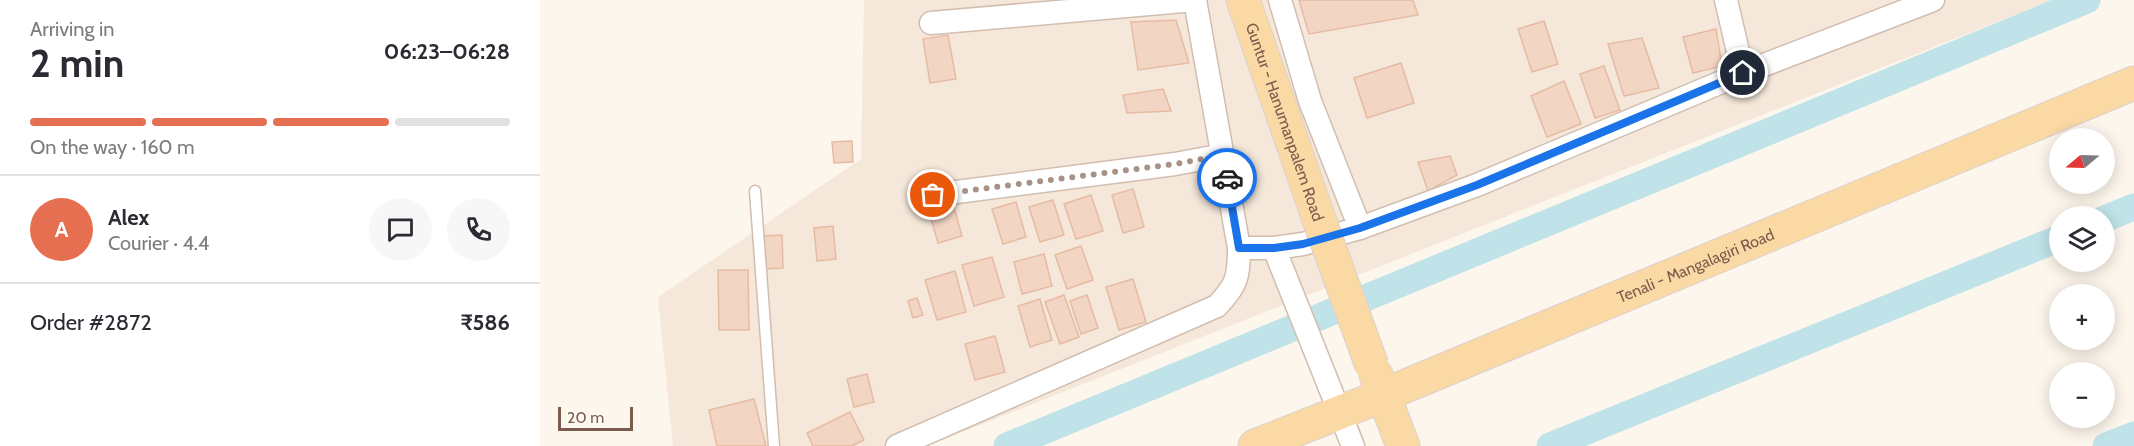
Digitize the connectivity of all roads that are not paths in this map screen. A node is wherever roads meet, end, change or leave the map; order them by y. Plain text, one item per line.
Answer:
1 (1244, 0) edge
2 (1280, 0) edge
3 (1726, 0) edge
4 (1933, 0) edge
5 (931, 23) dead end
6 (1743, 73) junction
7 (2134, 82) edge
8 (1223, 155) junction
9 (755, 191) dead end
10 (933, 195) dead end
11 (1360, 228) junction
12 (1239, 248) junction
13 (1274, 248) junction
14 (1378, 380) junction
15 (1338, 413) junction
16 (774, 446) edge
17 (897, 446) edge
18 (1255, 446) edge
19 (1353, 446) edge
20 (1403, 446) edge

1 - 14 main road, Guntur - Hanumanpalem Road, bridge
2 - 11 street
3 - 6 street
4 - 6 street
5 - 8 street
6 - 11 street
7 - 14 main road, Tenali - Mangalagiri Road
8 - 10 street
8 - 12 street
9 - 16 lane
11 - 13 street
12 - 13 street
12 - 17 street
13 - 15 street
14 - 15 main road, Tenali - Mangalagiri Road
14 - 20 main road, Guntur - Hanumanpalem Road
15 - 18 main road, Tenali - Mangalagiri Road
15 - 19 street

